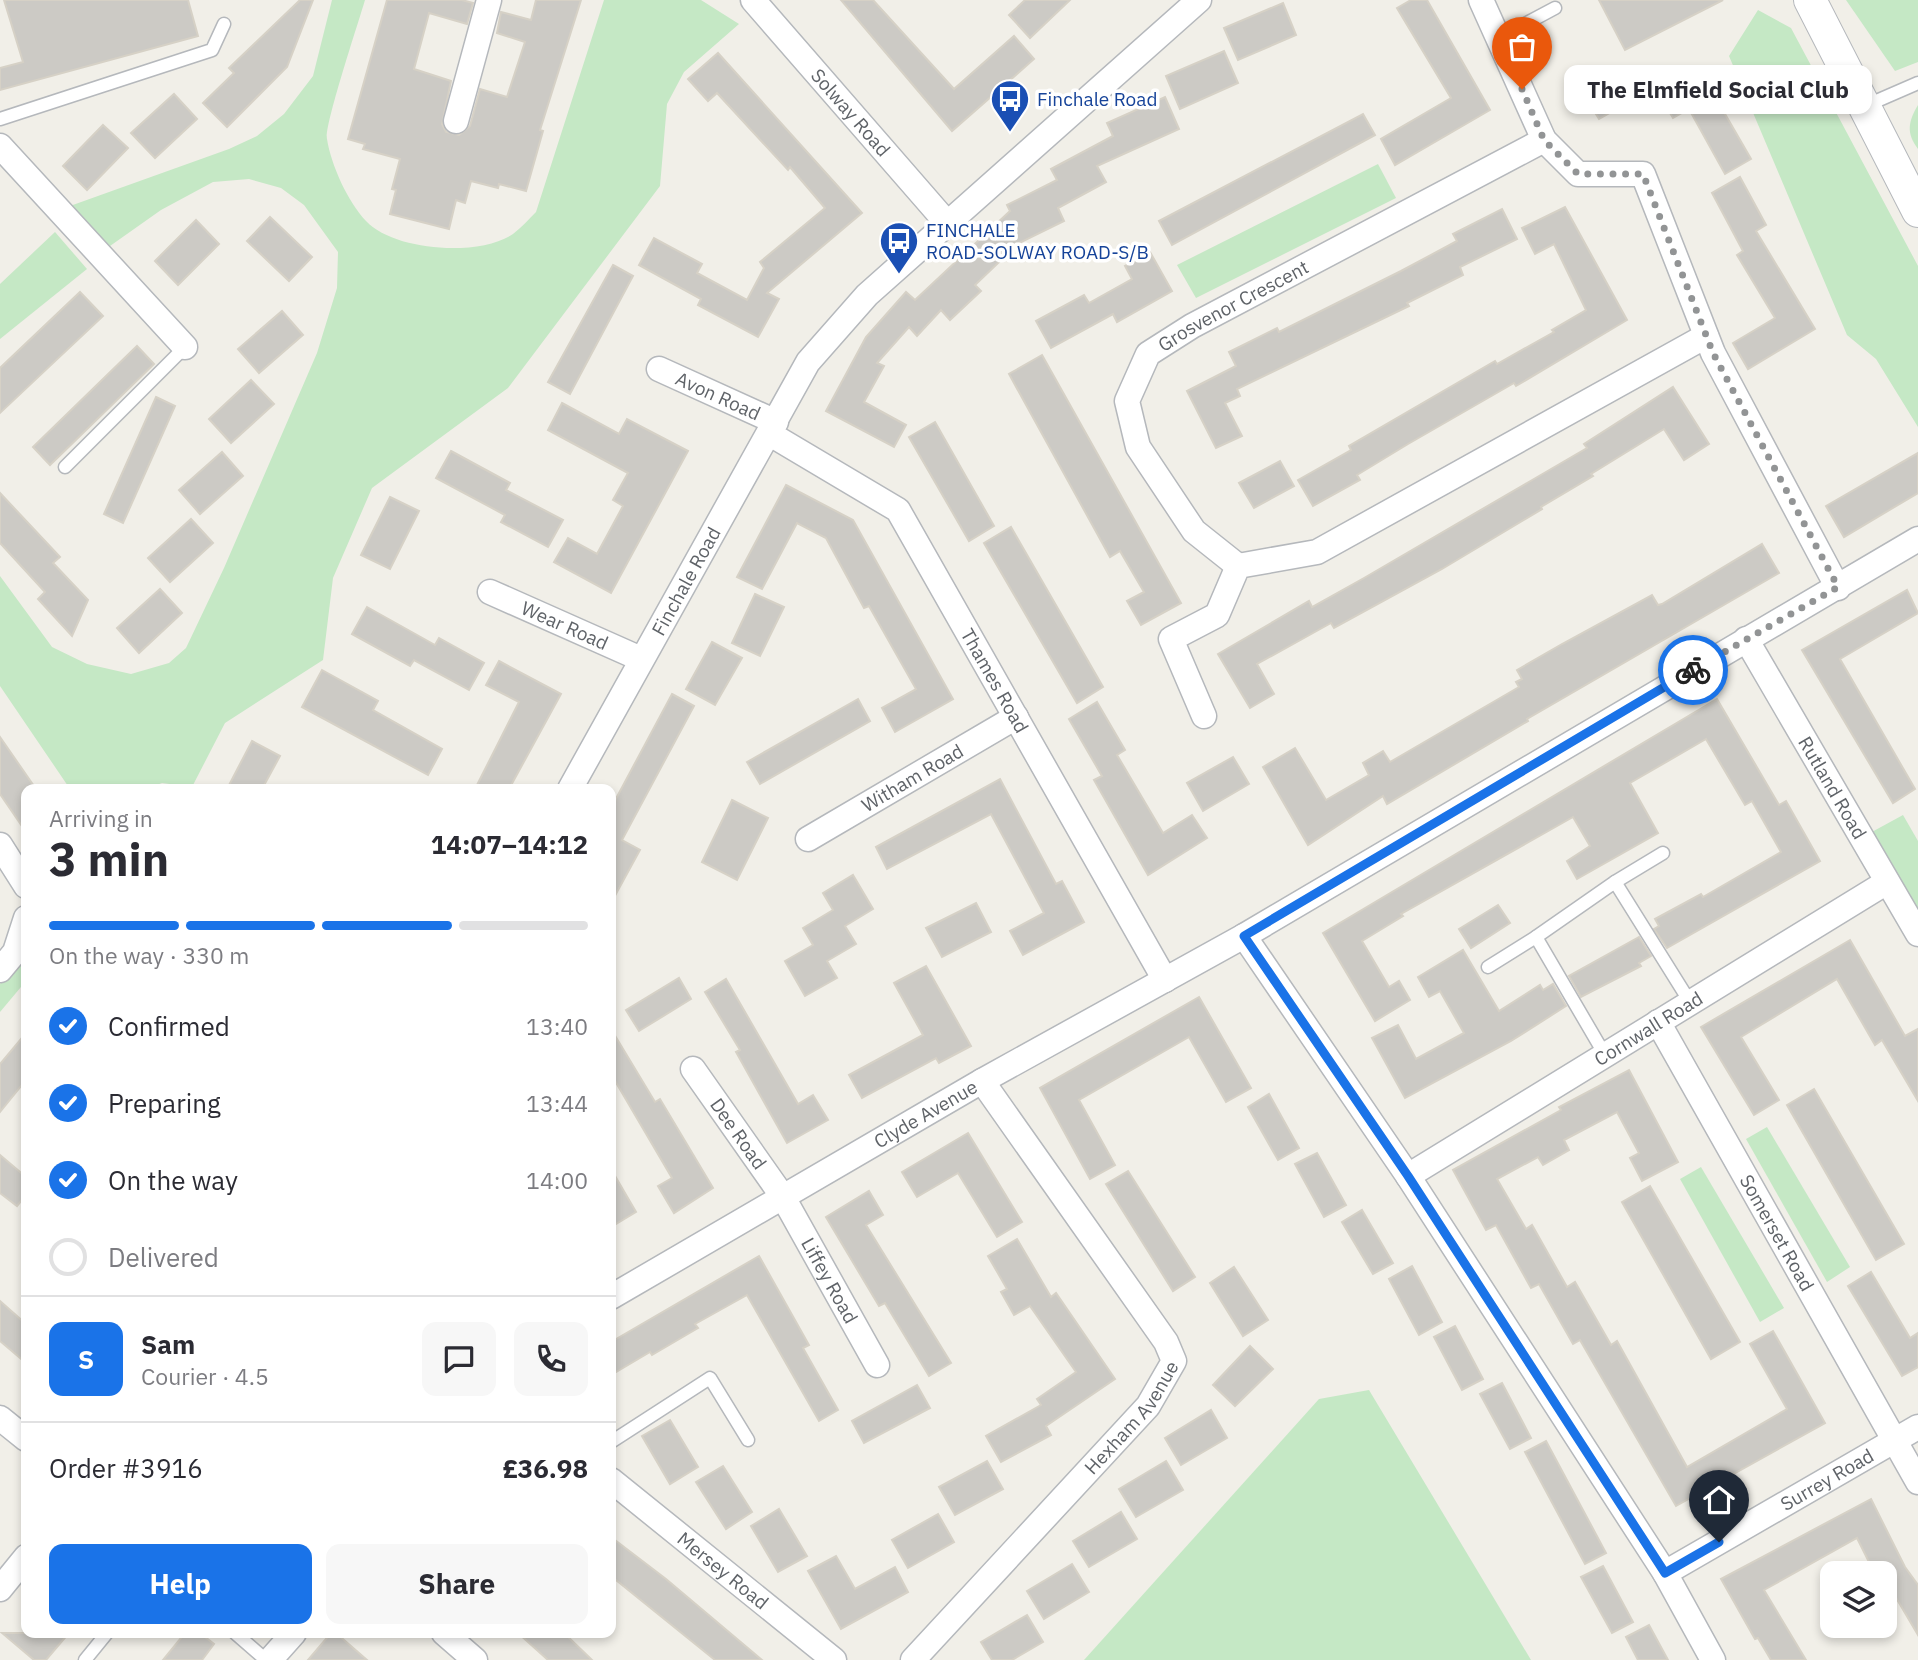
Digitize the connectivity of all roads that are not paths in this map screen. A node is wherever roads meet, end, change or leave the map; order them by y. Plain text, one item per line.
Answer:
1 (489, 0) edge
2 (753, 0) edge
3 (1199, 0) edge
4 (1481, 0) edge
5 (1810, 0) edge
6 (1555, 8) dead end
7 (224, 24) dead end
8 (1499, 38) junction
9 (1918, 83) edge
10 (1865, 106) junction
11 (0, 119) edge
12 (456, 121) dead end
13 (1544, 140) junction
14 (0, 146) edge
15 (1918, 211) edge
16 (947, 223) junction
17 (1706, 336) junction
18 (185, 347) joint
19 (659, 369) dead end
20 (773, 428) junction
21 (65, 467) dead end
22 (1918, 539) edge
23 (1238, 566) junction
24 (1838, 587) junction
25 (490, 592) dead end
26 (1746, 639) junction
27 (641, 659) junction
28 (1204, 716) dead end
29 (1016, 717) junction
30 (573, 784) edge
31 (808, 839) dead end
32 (0, 845) edge
33 (1663, 853) dead end
34 (21, 878) edge
35 (1615, 882) junction
36 (1887, 882) junction
37 (21, 933) edge
38 (1918, 934) edge
39 (1244, 936) junction
40 (1536, 937) junction
41 (1488, 967) dead end
42 (0, 970) edge
43 (1165, 980) junction
44 (1690, 1002) junction
45 (1658, 1023) junction
46 (1605, 1055) junction
47 (693, 1069) dead end
48 (982, 1081) junction
49 (1408, 1176) junction
50 (783, 1197) junction
51 (616, 1294) edge
52 (877, 1364) dead end
53 (0, 1418) edge
54 (1918, 1427) edge
55 (21, 1435) edge
56 (616, 1439) edge
57 (748, 1440) dead end
58 (1896, 1440) junction
59 (1918, 1482) edge
60 (616, 1484) edge
61 (21, 1563) edge
62 (1665, 1573) junction
63 (0, 1589) edge
64 (103, 1638) edge
65 (241, 1638) edge
66 (289, 1638) edge
67 (450, 1638) edge
68 (85, 1660) edge
69 (268, 1660) edge
70 (475, 1660) edge
71 (834, 1660) edge
72 (913, 1660) edge
73 (1713, 1660) edge

1 - 12 street
2 - 16 street, Solway Road
3 - 16 street, Finchale Road
4 - 8 street
5 - 10 street
6 - 8 lane
7 - 11 lane
8 - 13 street
9 - 10 lane
10 - 15 street
13 - 17 street
13 - 23 street, Grosvenor Crescent
14 - 18 street
16 - 20 street, Finchale Road
17 - 23 street
17 - 24 street
18 - 21 lane
19 - 20 street, Avon Road
20 - 27 street, Finchale Road
20 - 29 street, Thames Road
22 - 24 street, Clyde Avenue
23 - 28 street
24 - 26 street, Clyde Avenue
25 - 27 street, Wear Road
26 - 36 street, Rutland Road
26 - 39 street, Clyde Avenue
27 - 30 street, Finchale Road
29 - 31 street, Witham Road
29 - 43 street, Thames Road
32 - 34 street
33 - 35 lane
35 - 40 lane
35 - 44 lane
36 - 38 street, Rutland Road
36 - 44 street, Cornwall Road
37 - 42 street
39 - 43 street, Clyde Avenue
39 - 49 street
40 - 41 lane
40 - 46 lane
43 - 48 street, Clyde Avenue
44 - 45 street, Cornwall Road
45 - 46 street, Cornwall Road
45 - 58 street, Somerset Road
46 - 49 street, Cornwall Road
47 - 50 street, Dee Road
48 - 50 street, Clyde Avenue
48 - 72 street, Hexham Avenue
49 - 62 street
50 - 51 street, Clyde Avenue
50 - 52 street, Liffey Road
53 - 55 street
54 - 58 street, Surrey Road
56 - 57 lane
58 - 59 street, Somerset Road
58 - 62 street, Surrey Road
60 - 71 street, Mersey Road
61 - 63 street
62 - 73 street
64 - 68 lane
65 - 69 lane
66 - 69 street
67 - 70 street

